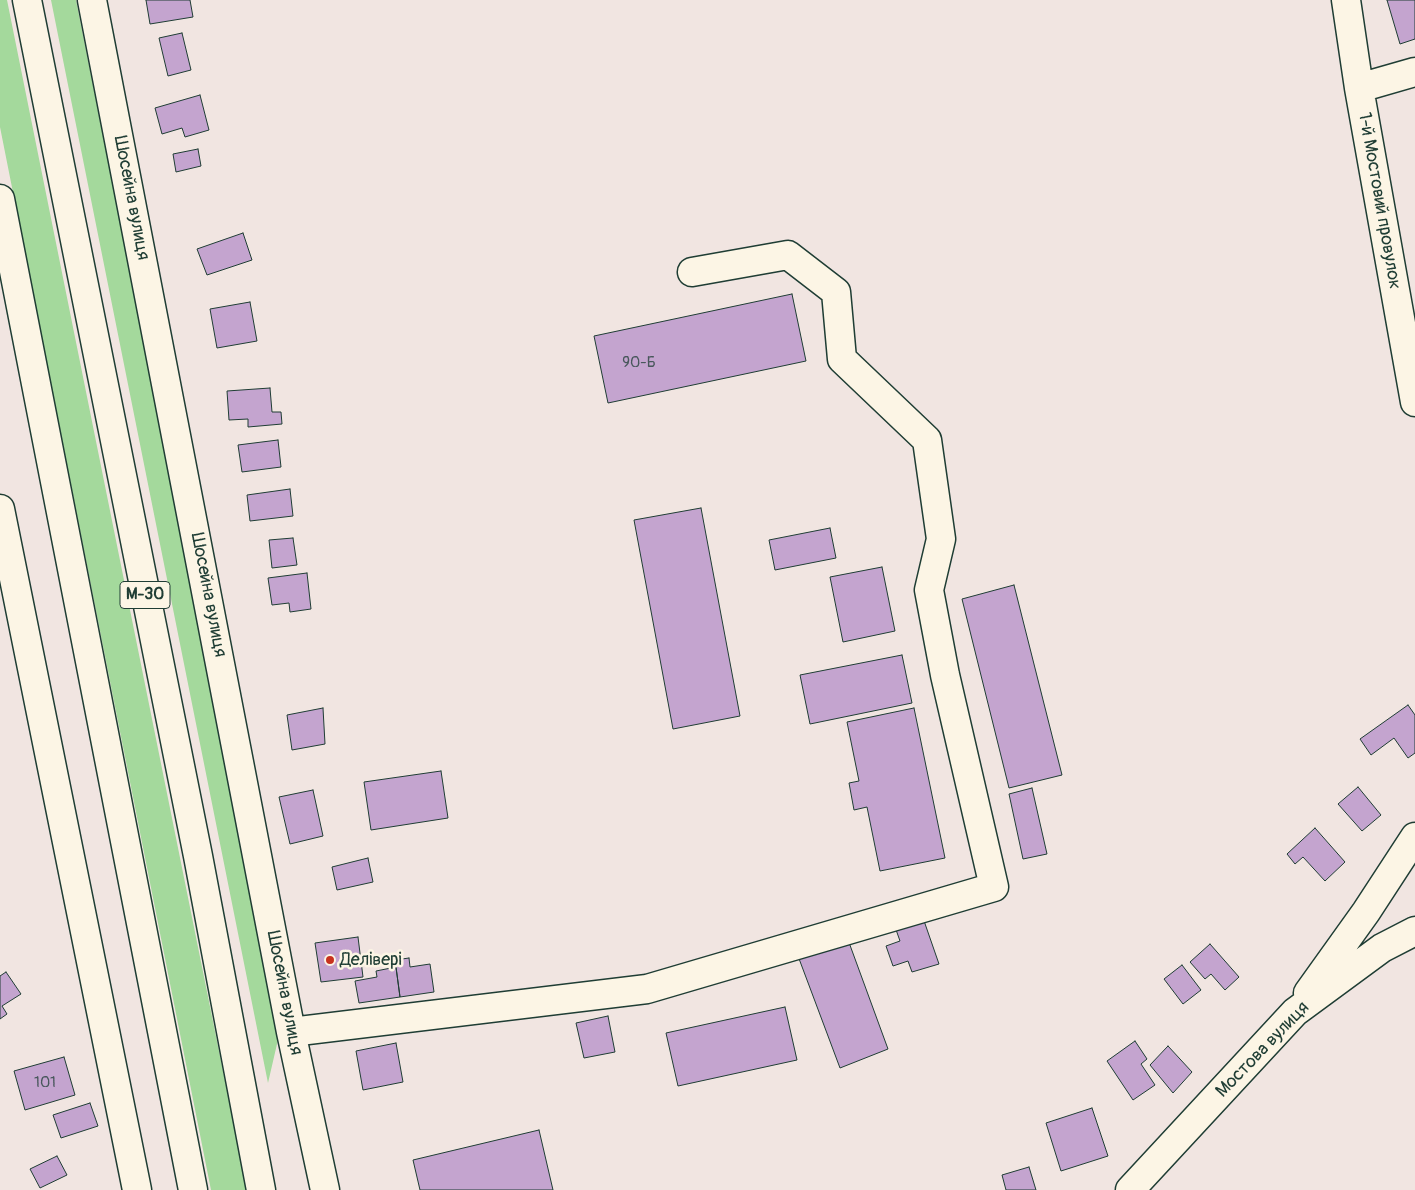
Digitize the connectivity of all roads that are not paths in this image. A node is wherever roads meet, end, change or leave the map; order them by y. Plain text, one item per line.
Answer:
1 (27, 0) edge
2 (92, 0) edge
3 (1346, 0) edge
4 (1415, 72) edge
5 (1359, 88) junction
6 (0, 199) edge
7 (692, 272) dead end
8 (1415, 402) edge
9 (0, 509) edge
10 (1415, 837) edge
11 (1415, 931) edge
12 (1295, 1012) junction
13 (291, 1032) junction
14 (137, 1190) edge
15 (193, 1190) edge
16 (261, 1190) edge
17 (325, 1190) edge
18 (1130, 1190) edge

1 - 16 main road, М-30
2 - 13 main road, Шосейна вулиця
3 - 5 main road, 1-й Мостовий провулок
4 - 5 main road
5 - 8 main road, 1-й Мостовий провулок
6 - 15 main road
7 - 13 main road
9 - 14 main road
10 - 12 main road
11 - 12 main road, Мостова вулиця
12 - 18 main road, Мостова вулиця
13 - 17 main road, Шосейна вулиця

